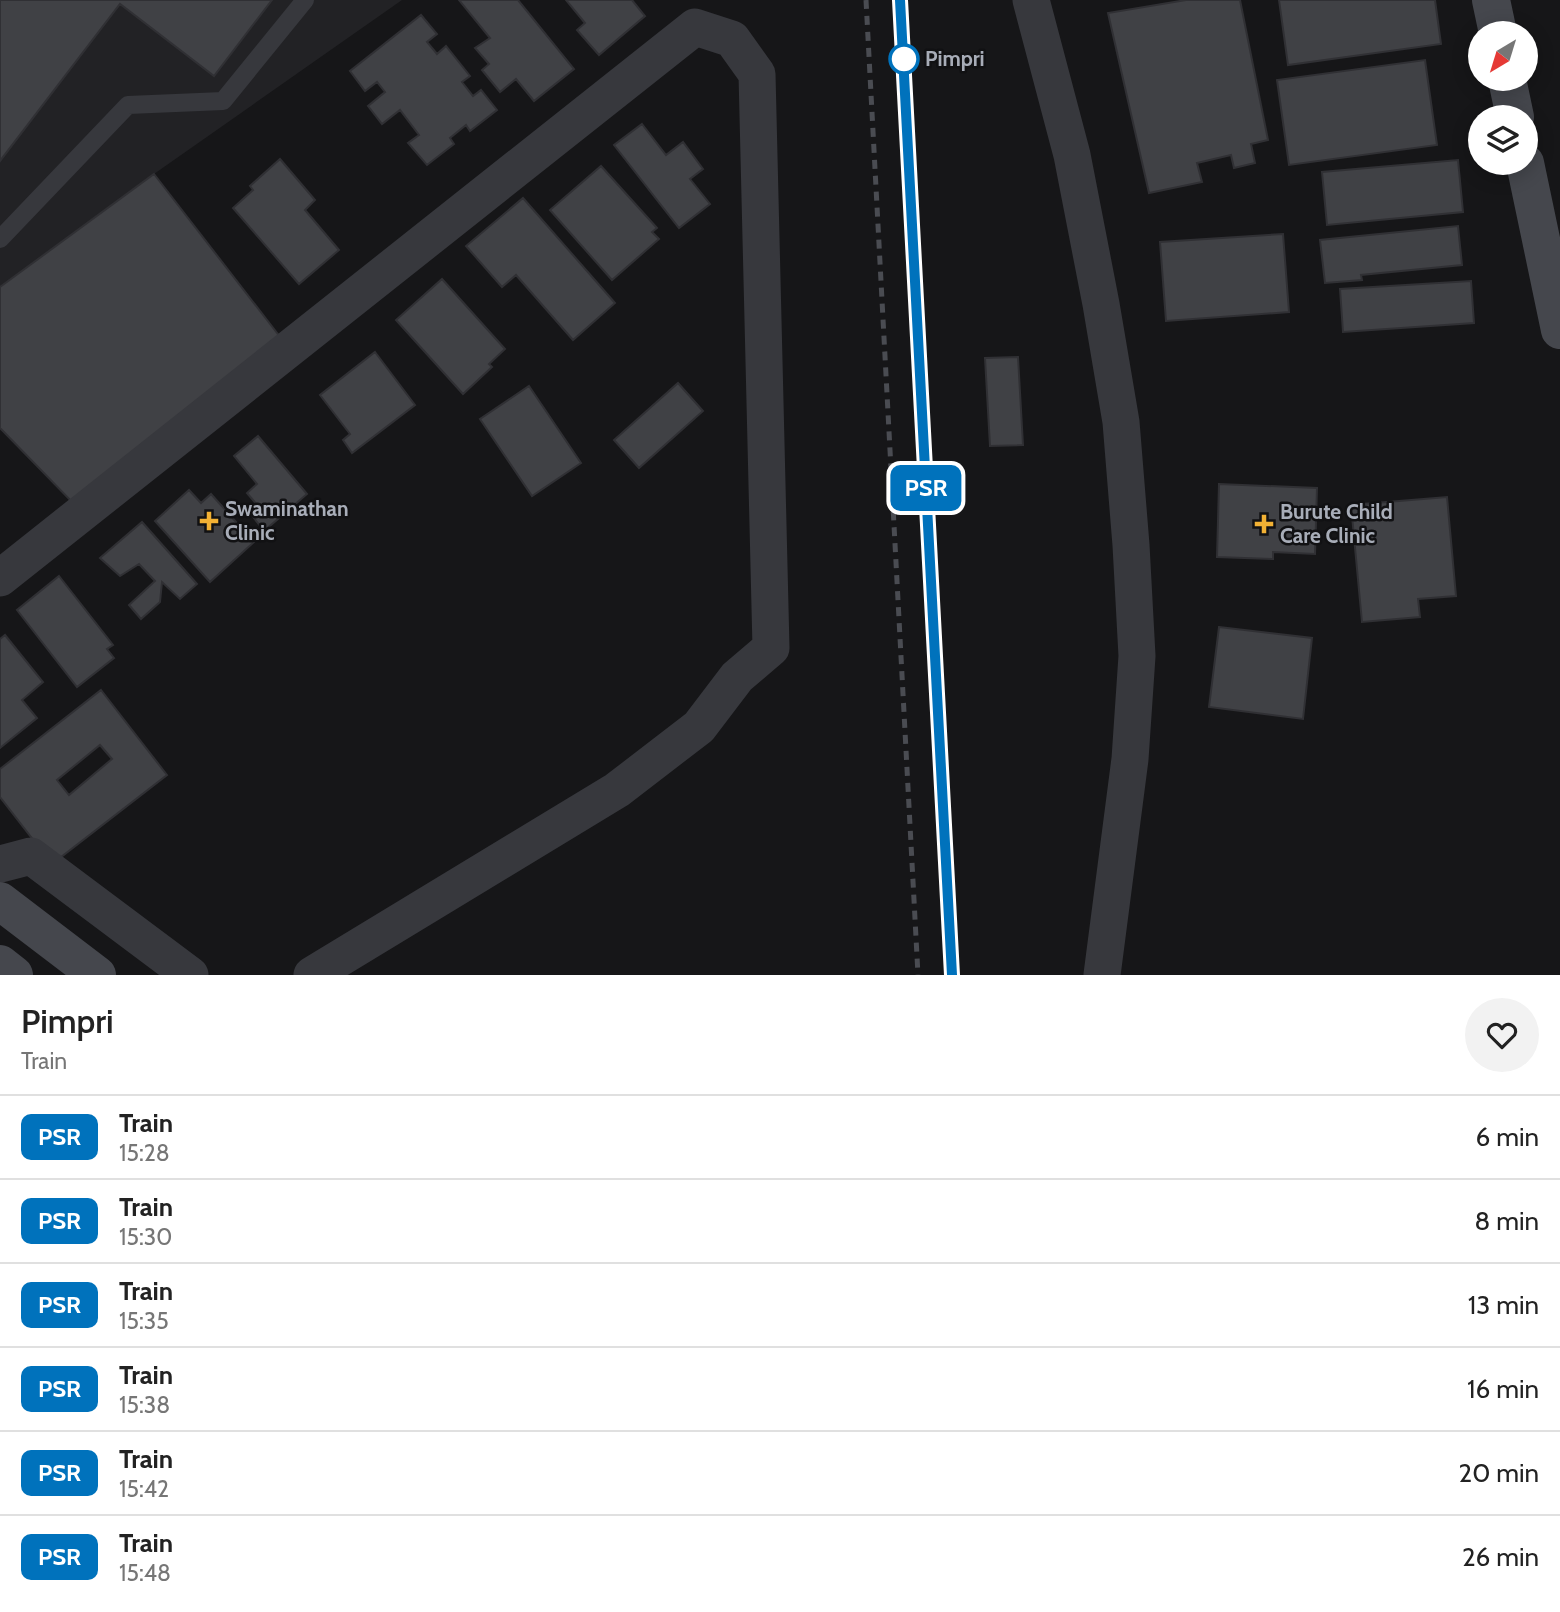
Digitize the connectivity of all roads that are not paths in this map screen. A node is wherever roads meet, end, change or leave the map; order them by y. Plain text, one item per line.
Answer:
1 (304, 0) edge
2 (1031, 0) edge
3 (1491, 0) edge
4 (1495, 21) edge
5 (1529, 175) edge
6 (0, 239) edge
7 (1552, 254) edge
8 (1560, 330) edge
9 (0, 578) edge
10 (0, 864) edge
11 (0, 901) edge
12 (0, 964) edge
13 (14, 975) edge
14 (97, 975) edge
15 (190, 975) edge
16 (312, 975) edge
17 (1102, 975) edge

1 - 6 lane
2 - 17 street
3 - 4 street
5 - 7 street
7 - 8 street
9 - 16 street
10 - 15 street
11 - 14 street
12 - 13 street

